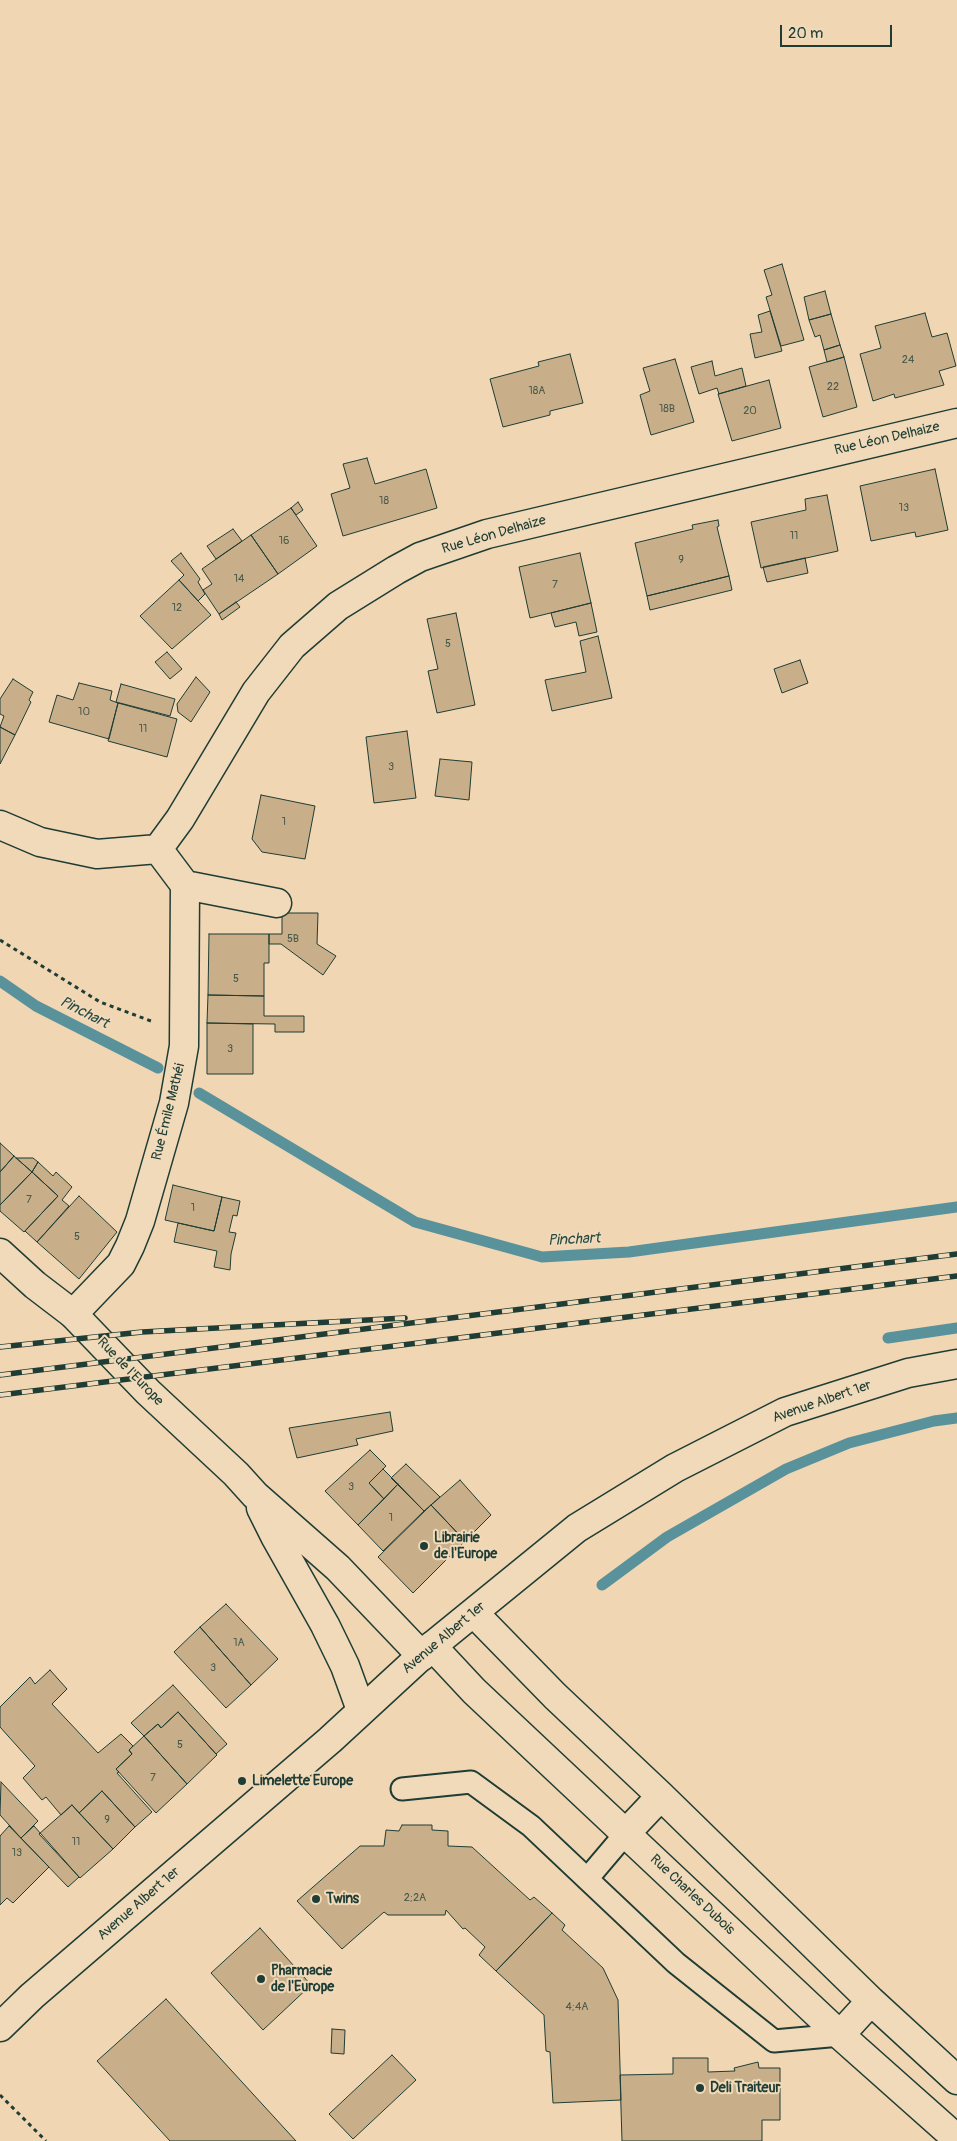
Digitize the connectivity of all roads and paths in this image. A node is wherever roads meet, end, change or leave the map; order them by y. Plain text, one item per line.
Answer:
1 (957, 423) edge
2 (0, 825) edge
3 (158, 849) junction
4 (185, 885) junction
5 (277, 903) dead end
6 (0, 940) edge
7 (184, 1022) junction
8 (0, 1253) edge
9 (73, 1314) junction
10 (957, 1364) edge
11 (255, 1495) junction
12 (474, 1613) junction
13 (427, 1651) junction
14 (361, 1710) junction
15 (402, 1789) dead end
16 (661, 1796) junction
17 (626, 1833) junction
18 (587, 1879) junction
19 (871, 2001) junction
20 (0, 2027) edge
21 (840, 2035) junction
22 (957, 2080) edge
23 (0, 2095) edge
24 (957, 2139) edge
25 (46, 2141) edge

1 - 3 street, Rue Léon Delhaize
2 - 3 street
3 - 4 street
4 - 5 street
4 - 7 street, Rue Émile Mathéi
6 - 7 path
7 - 9 street, Rue Émile Mathéi
8 - 9 street, Rue de l'Europe
9 - 11 street, Rue de l'Europe
10 - 12 street, Avenue Albert 1er
11 - 13 street, Rue de l'Europe
11 - 14 street, Rue de l'Europe
12 - 13 street, Avenue Albert 1er
12 - 16 street
13 - 14 street, Avenue Albert 1er
13 - 17 street, Rue Charles Dubois
14 - 20 street, Avenue Albert 1er
15 - 18 lane
16 - 17 street
16 - 19 street
17 - 18 lane
17 - 21 street, Rue Charles Dubois
18 - 21 lane
19 - 21 street
19 - 22 street
21 - 24 street, Rue Charles Dubois
23 - 25 path

